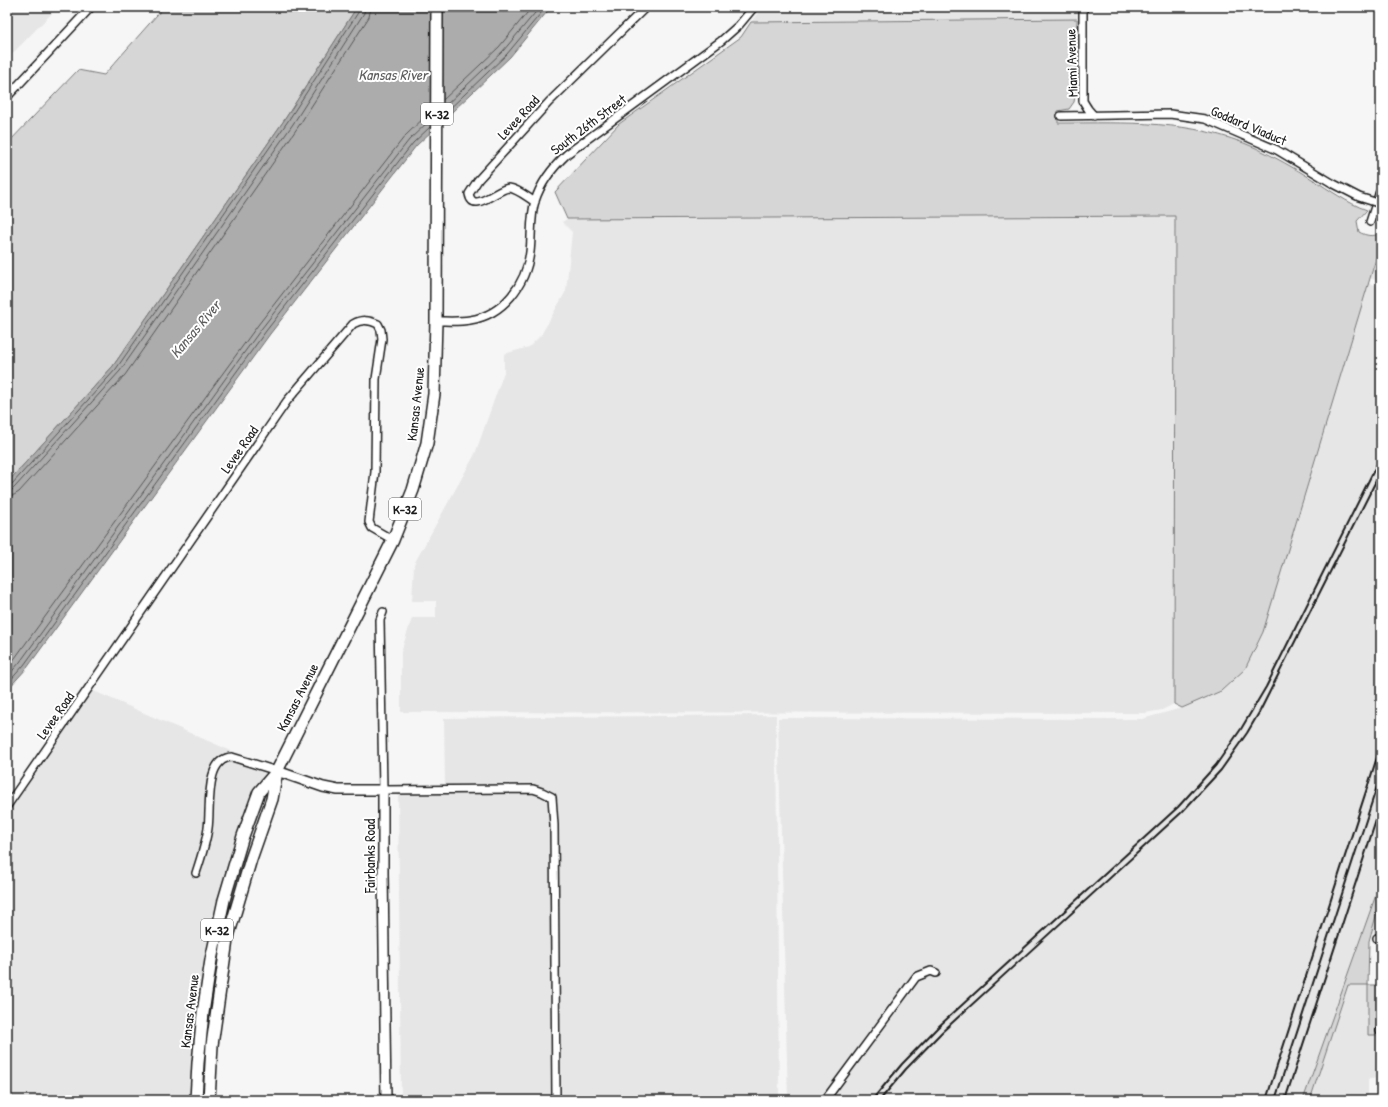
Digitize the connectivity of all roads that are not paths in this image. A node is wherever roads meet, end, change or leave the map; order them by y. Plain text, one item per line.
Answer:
1 (90, 7) edge
2 (437, 7) edge
3 (646, 7) edge
4 (754, 7) edge
5 (1083, 7) edge
6 (7, 97) edge
7 (1061, 116) dead end
8 (1094, 116) junction
9 (1381, 188) edge
10 (534, 202) junction
11 (1381, 204) edge
12 (1370, 222) dead end
13 (436, 322) junction
14 (393, 540) junction
15 (383, 612) dead end
16 (277, 771) junction
17 (383, 790) junction
18 (7, 806) edge
19 (196, 873) dead end
20 (936, 973) dead end
21 (196, 1100) edge
22 (209, 1100) edge
23 (386, 1100) edge
24 (556, 1100) edge
25 (825, 1100) edge

1 - 6 street
2 - 13 main road, Kansas Avenue / K-32
3 - 10 street, Levee Road
4 - 10 street, South 26th Street
5 - 8 street, Miami Avenue
7 - 8 street, Goddard Viaduct
8 - 11 street, Goddard Viaduct, bridge
9 - 12 street
10 - 13 street, South 26th Street
13 - 14 main road, Kansas Avenue / K-32
14 - 16 main road, Kansas Avenue / K-32
14 - 18 street, Levee Road
15 - 17 street, Fairbanks Road
16 - 17 street
16 - 19 street
16 - 21 main road, Kansas Avenue / K-32
16 - 22 main road, Kansas Avenue / K-32
17 - 23 street, Fairbanks Road
17 - 24 street
20 - 25 street

